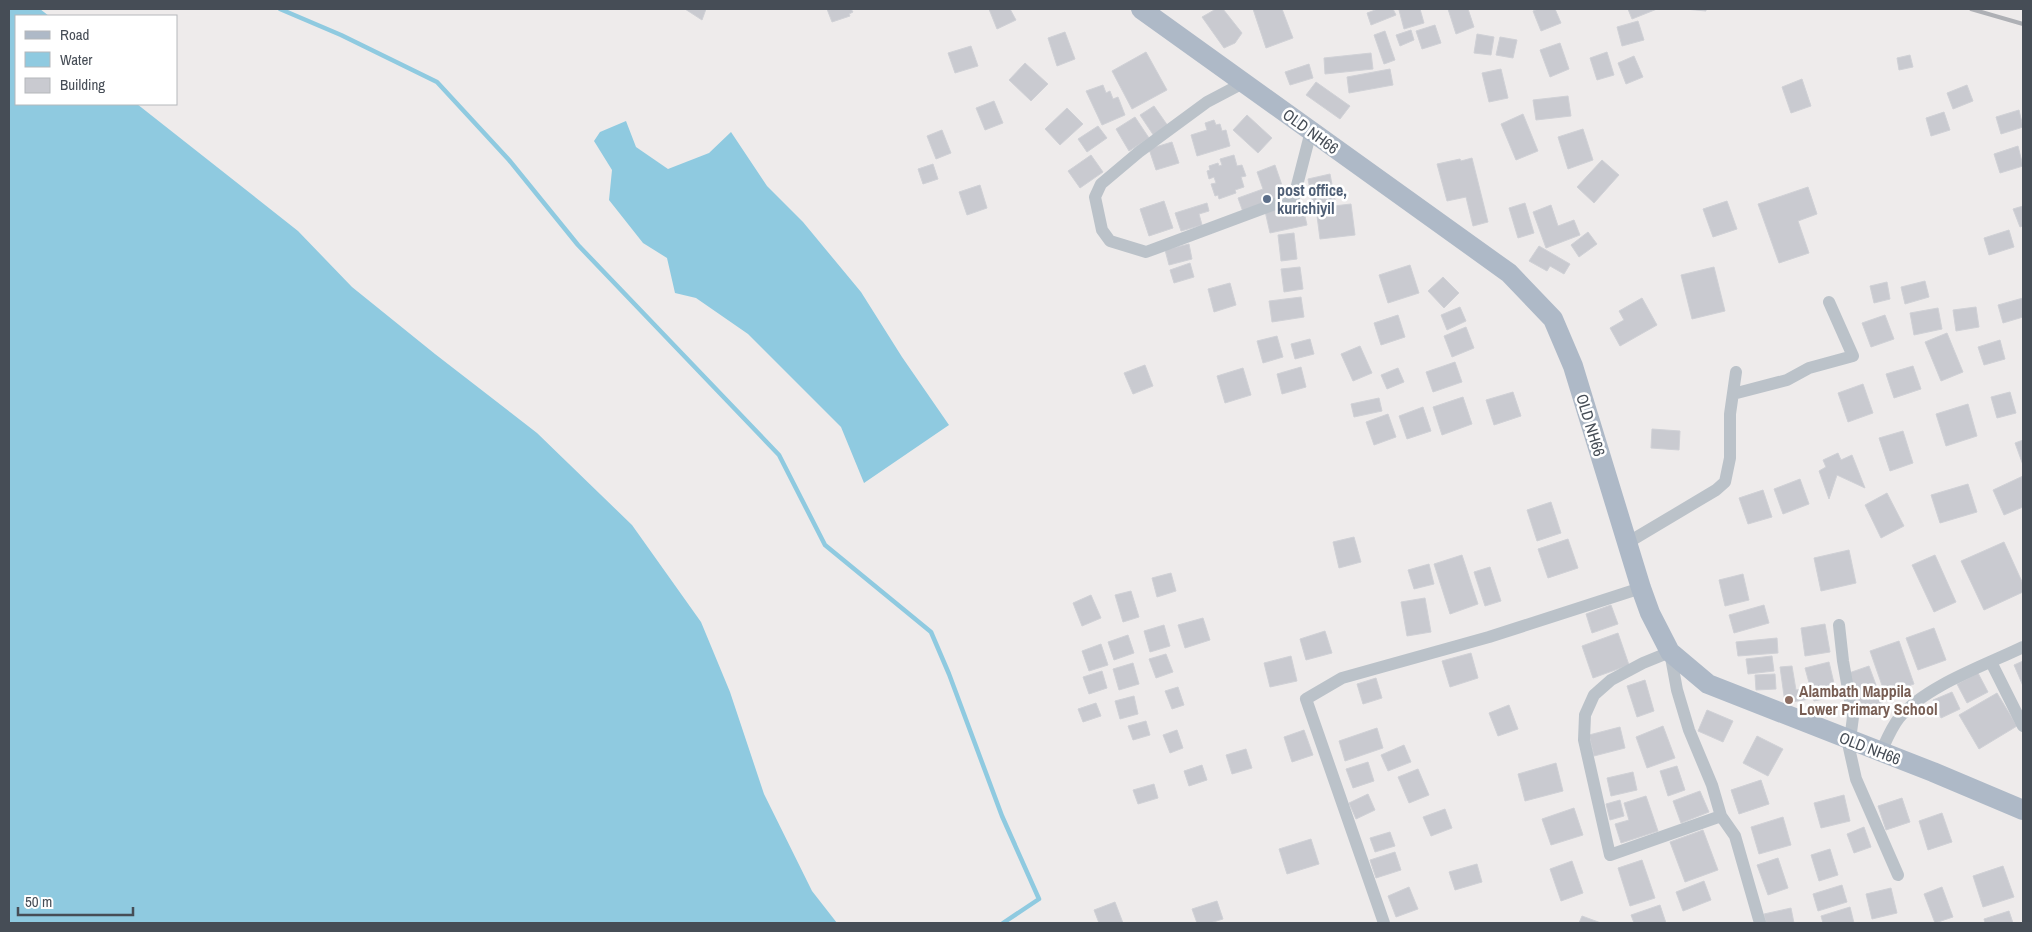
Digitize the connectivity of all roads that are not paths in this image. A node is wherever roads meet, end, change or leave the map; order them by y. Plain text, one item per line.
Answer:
1 (1141, 9) edge
2 (1245, 82) junction
3 (1311, 131) junction
4 (1829, 302) dead end
5 (1736, 372) dead end
6 (1732, 394) junction
7 (1627, 543) junction
8 (1640, 588) junction
9 (1839, 625) dead end
10 (2023, 647) edge
11 (1670, 652) junction
12 (1991, 662) junction
13 (2023, 726) edge
14 (1848, 739) junction
15 (1880, 752) junction
16 (2023, 810) edge
17 (1721, 816) junction
18 (1898, 875) dead end
19 (1384, 923) edge
20 (1760, 923) edge

1 - 2 main road, OLD NH66
2 - 3 main road, OLD NH66
2 - 3 street
3 - 7 main road, OLD NH66
4 - 6 street
5 - 6 street
6 - 7 street
7 - 8 main road, OLD NH66
8 - 11 main road, OLD NH66
8 - 19 street
9 - 14 street
10 - 12 street
11 - 14 main road, OLD NH66
11 - 17 street
11 - 17 street
12 - 13 street
12 - 15 street
14 - 15 main road, OLD NH66
14 - 18 street
15 - 16 main road, OLD NH66
17 - 20 street

